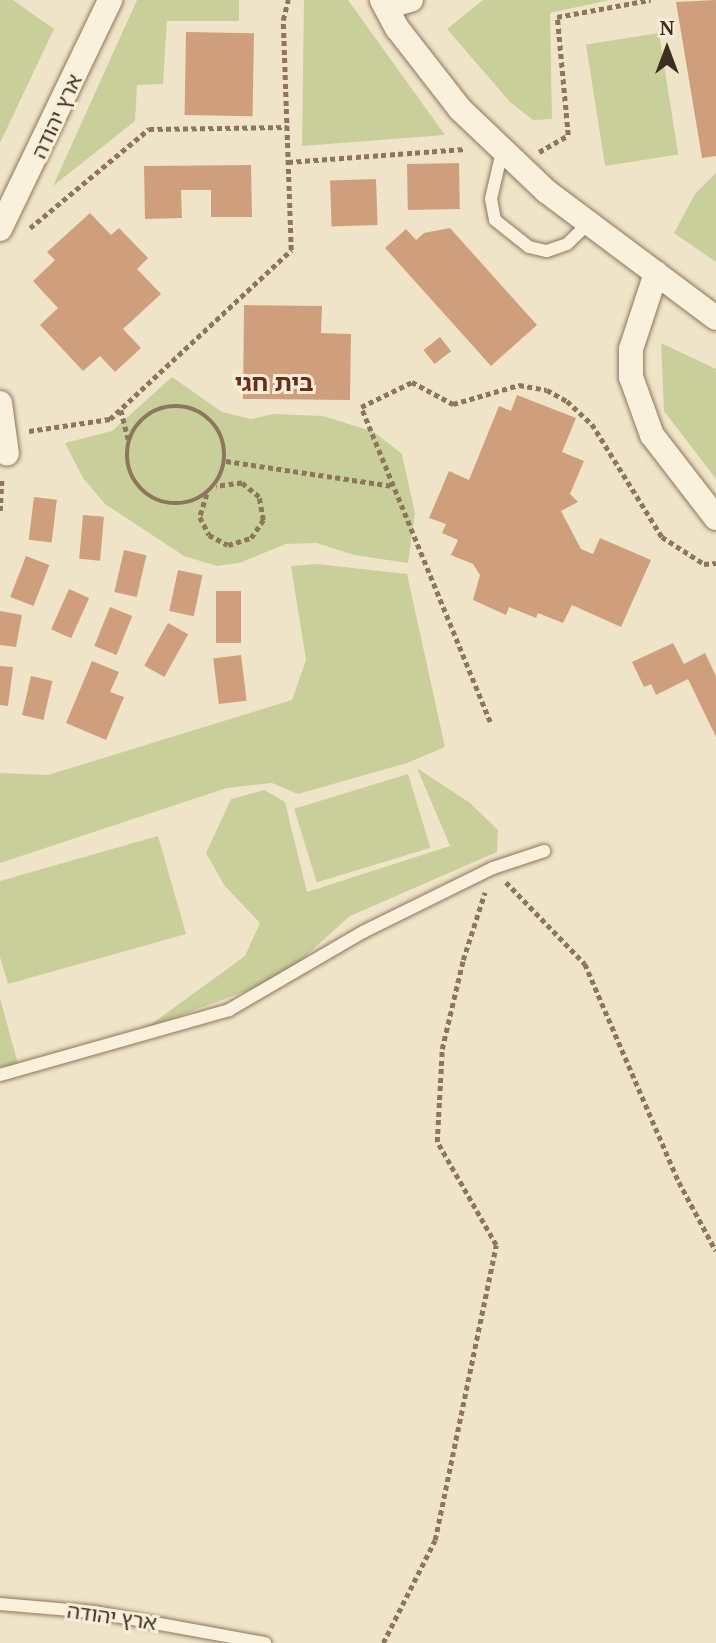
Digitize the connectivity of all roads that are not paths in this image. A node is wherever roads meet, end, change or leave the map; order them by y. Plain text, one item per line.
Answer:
1 (110, 0) edge
2 (411, 0) edge
3 (384, 4) edge
4 (512, 154) junction
5 (588, 224) junction
6 (0, 229) edge
7 (656, 273) junction
8 (716, 318) edge
9 (0, 403) edge
10 (6, 444) road end
11 (716, 518) edge
12 (544, 851) dead end
13 (0, 1075) edge
14 (0, 1604) edge
15 (265, 1643) edge

1 - 6 street, ארץ יהודה
2 - 3 street
3 - 4 street
4 - 5 street
4 - 5 lane
5 - 7 street
7 - 8 street
7 - 11 street
9 - 10 street
12 - 13 lane
14 - 15 lane, ארץ יהודה

